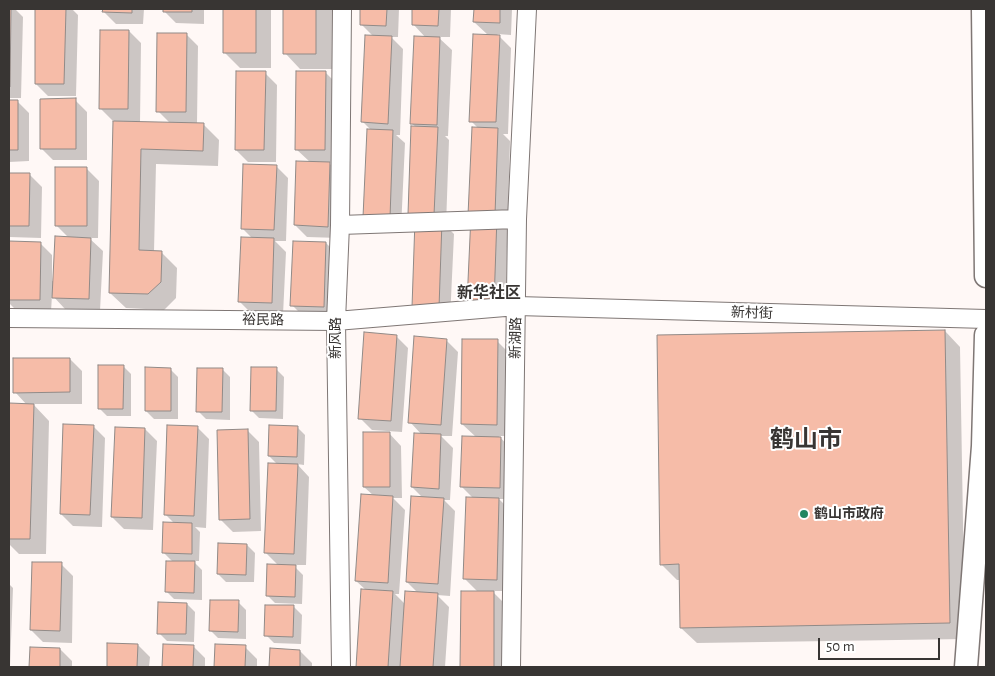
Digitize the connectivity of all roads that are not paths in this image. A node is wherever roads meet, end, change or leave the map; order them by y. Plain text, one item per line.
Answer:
1 (342, 9) edge
2 (527, 9) edge
3 (983, 9) edge
4 (517, 220) junction
5 (340, 225) junction
6 (986, 276) edge
7 (517, 306) junction
8 (9, 318) edge
9 (986, 319) edge
10 (336, 321) junction
11 (986, 335) edge
12 (984, 446) edge
13 (341, 667) edge
14 (511, 667) edge
15 (966, 667) edge

1 - 5 street, 新风路
2 - 4 street, 新湖路
3 - 6 street
4 - 5 street
4 - 7 street, 新湖路
5 - 10 street, 新风路
7 - 9 street, 新村街
7 - 10 street, 裕民路
7 - 14 street, 新湖路
8 - 10 street, 裕民路
10 - 13 street, 新风路
11 - 12 street
12 - 15 street

